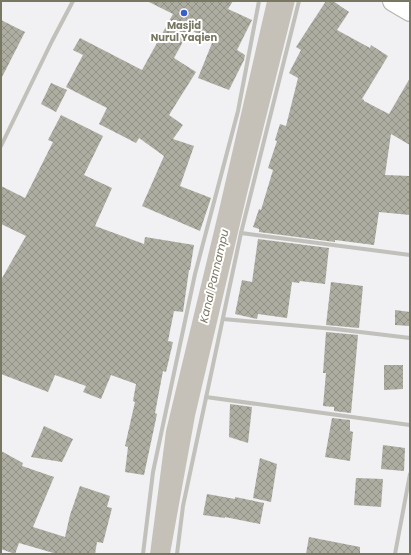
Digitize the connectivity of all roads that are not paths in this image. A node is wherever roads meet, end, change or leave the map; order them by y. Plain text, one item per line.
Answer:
1 (73, 1) edge
2 (259, 1) edge
3 (299, 1) edge
4 (393, 1) edge
5 (410, 11) edge
6 (1, 146) edge
7 (241, 233) junction
8 (410, 255) edge
9 (223, 319) junction
10 (410, 338) edge
11 (206, 397) junction
12 (410, 425) edge
13 (410, 474) edge
14 (409, 489) edge
15 (143, 554) edge
16 (177, 554) edge
17 (395, 554) edge

1 - 6 street
2 - 15 street
3 - 7 street
4 - 5 main road
7 - 8 street
7 - 9 street
9 - 10 street
9 - 11 street
11 - 12 street
11 - 16 street
13 - 14 street
14 - 17 street

